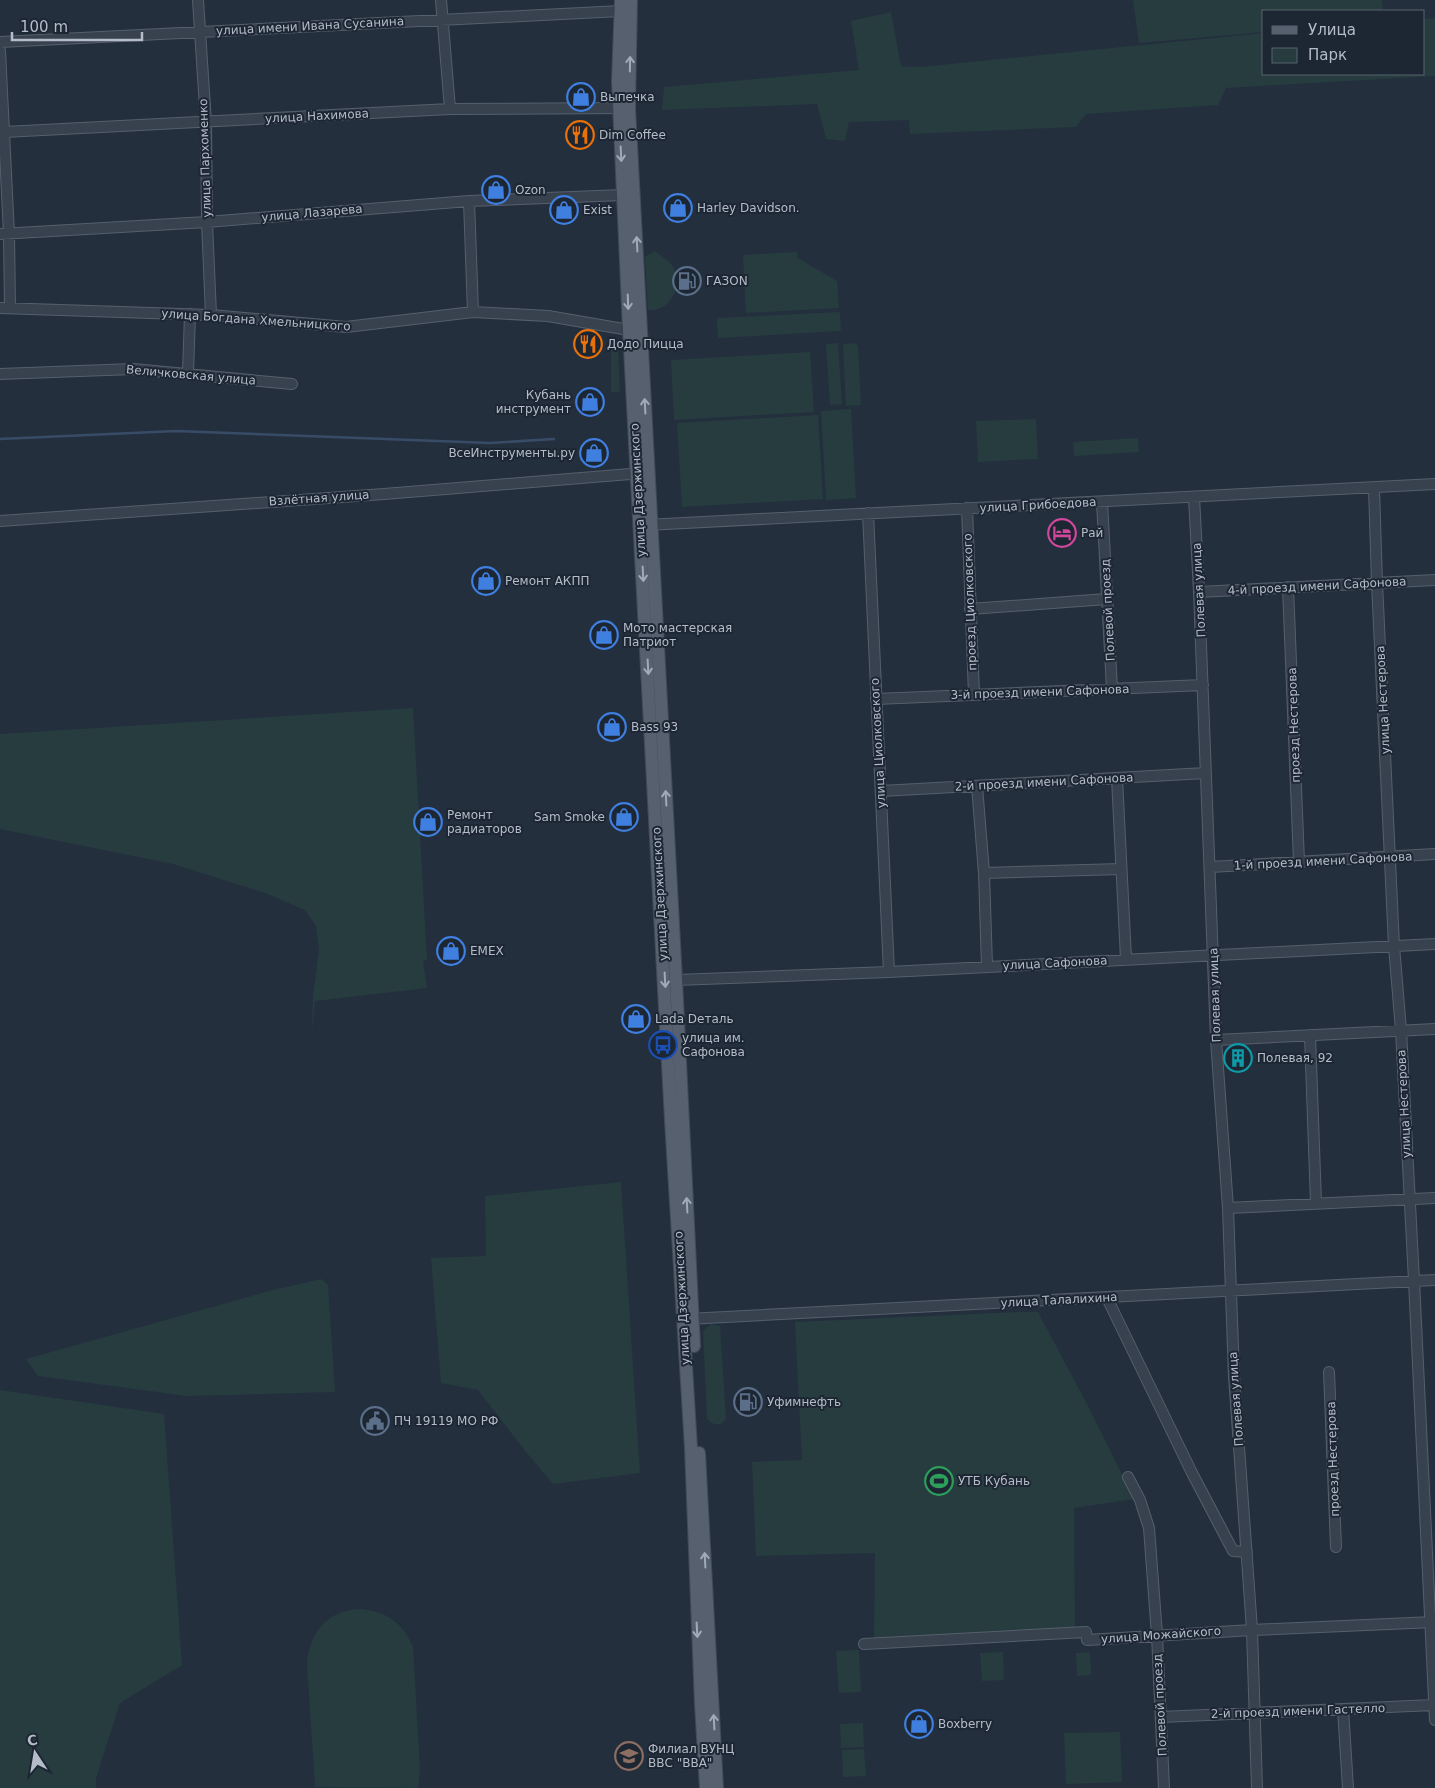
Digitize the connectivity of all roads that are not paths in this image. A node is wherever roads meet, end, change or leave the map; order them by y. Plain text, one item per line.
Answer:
1 (198, 0) edge
2 (441, 0) edge
3 (631, 0) edge
4 (624, 9) edge
5 (442, 19) junction
6 (199, 31) junction
7 (0, 42) edge
8 (0, 51) edge
9 (624, 108) junction
10 (450, 109) junction
11 (206, 123) junction
12 (4, 132) junction
13 (623, 195) junction
14 (469, 201) junction
15 (207, 222) junction
16 (5, 234) edge
17 (5, 308) edge
18 (473, 312) junction
19 (190, 314) junction
20 (211, 315) junction
21 (629, 330) junction
22 (188, 373) junction
23 (0, 374) edge
24 (292, 384) dead end
25 (637, 476) junction
26 (1435, 484) edge
27 (1374, 488) junction
28 (1194, 497) junction
29 (1102, 502) junction
30 (967, 508) junction
31 (868, 514) junction
32 (0, 520) edge
33 (645, 525) junction
34 (1435, 580) edge
35 (1377, 583) junction
36 (1288, 587) junction
37 (1199, 592) junction
38 (1107, 599) junction
39 (970, 609) junction
40 (1203, 685) junction
41 (1112, 689) junction
42 (974, 695) junction
43 (876, 699) junction
44 (1206, 773) junction
45 (1117, 778) junction
46 (977, 786) junction
47 (881, 791) junction
48 (1435, 854) edge
49 (1391, 857) junction
50 (1299, 862) junction
51 (1210, 867) junction
52 (1121, 869) junction
53 (984, 873) junction
54 (1435, 944) edge
55 (1394, 946) junction
56 (1213, 955) junction
57 (1126, 959) junction
58 (987, 966) junction
59 (889, 972) junction
60 (676, 980) junction
61 (1435, 1029) edge
62 (1401, 1030) junction
63 (1310, 1035) junction
64 (1216, 1040) junction
65 (1435, 1198) edge
66 (1409, 1199) junction
67 (1316, 1203) junction
68 (1228, 1208) junction
69 (1435, 1280) edge
70 (1414, 1282) junction
71 (1230, 1291) junction
72 (1107, 1298) junction
73 (688, 1319) junction
74 (1329, 1372) dead end
75 (1128, 1477) dead end
76 (1336, 1547) dead end
77 (1247, 1552) junction
78 (1432, 1622) edge
79 (1252, 1630) junction
80 (1157, 1636) junction
81 (864, 1644) dead end
82 (1434, 1705) edge
83 (1343, 1710) junction
84 (1254, 1713) junction
85 (1161, 1717) junction
86 (1435, 1720) edge
87 (706, 1788) edge
88 (718, 1788) edge
89 (1164, 1788) edge
90 (1257, 1788) edge
91 (1348, 1788) edge

1 - 6 street, улица Пархоменко
2 - 5 street
3 - 4 main road, улица Дзержинского
4 - 5 street, улица имени Ивана Сусанина
4 - 9 main road, улица Дзержинского
5 - 6 street, улица имени Ивана Сусанина
5 - 10 street
6 - 7 street, улица имени Ивана Сусанина
6 - 11 street, улица Пархоменко
8 - 12 street
9 - 10 street, улица Нахимова
9 -> 13 main road, улица Дзержинского
33 -> 9 main road, улица Дзержинского
10 - 11 street, улица Нахимова
11 - 12 street, улица Нахимова
11 - 15 street, улица Пархоменко
12 - 16 street
13 - 14 street, улица Лазарева
13 -> 21 main road, улица Дзержинского
14 - 15 street, улица Лазарева
14 - 18 street
15 - 16 street, улица Лазарева
15 - 20 street, улица Пархоменко
16 - 17 street
17 - 19 street, улица Богдана Хмельницкого
18 - 20 street, улица Богдана Хмельницкого
18 - 21 street, улица Богдана Хмельницкого
19 - 20 street, улица Богдана Хмельницкого
19 - 22 street
21 - 25 main road, улица Дзержинского
22 - 23 street, Величковская улица
22 - 24 street, Величковская улица
25 - 32 street, Взлётная улица
25 - 33 main road, улица Дзержинского
26 - 27 street, улица Грибоедова
27 - 28 street, улица Грибоедова
27 - 35 street, улица Нестерова
28 - 29 street, улица Грибоедова
28 - 37 street, Полевая улица
29 - 30 street, улица Грибоедова
29 - 38 street, Полевой проезд
30 - 31 street, улица Грибоедова
30 - 39 street, проезд Циолковского
31 - 33 street, улица Грибоедова
31 - 43 street, улица Циолковского
60 -> 33 main road, улица Дзержинского
33 -> 73 main road, улица Дзержинского
34 - 35 street, 4-й проезд имени Сафонова
35 - 36 street, 4-й проезд имени Сафонова
35 - 49 street, улица Нестерова
36 - 37 street, 4-й проезд имени Сафонова
36 - 50 street, проезд Нестерова
37 - 40 street, Полевая улица
38 - 39 street
38 - 41 street, Полевой проезд
39 - 42 street, проезд Циолковского
40 - 41 street, 3-й проезд имени Сафонова
40 - 44 street, Полевая улица
41 - 42 street, 3-й проезд имени Сафонова
42 - 43 street, 3-й проезд имени Сафонова
43 - 47 street, улица Циолковского
44 - 45 street, 2-й проезд имени Сафонова
44 - 51 street, Полевая улица
45 - 46 street, 2-й проезд имени Сафонова
45 - 52 street
46 - 47 street, 2-й проезд имени Сафонова
46 - 53 street
47 - 59 street, улица Циолковского
48 - 49 street, 1-й проезд имени Сафонова
49 - 50 street, 1-й проезд имени Сафонова
49 - 55 street, улица Нестерова
50 - 51 street, 1-й проезд имени Сафонова
51 - 56 street, Полевая улица
52 - 53 street
52 - 57 street
53 - 58 street
54 - 55 street, улица Сафонова
55 - 56 street, улица Сафонова
55 - 62 street, улица Нестерова
56 - 57 street, улица Сафонова
56 - 64 street, Полевая улица
57 - 58 street, улица Сафонова
58 - 59 street, улица Сафонова
59 - 60 street, улица Сафонова
73 -> 60 main road, улица Дзержинского
61 - 62 street
62 - 63 street
62 - 66 street, улица Нестерова
63 - 64 street
63 - 67 street
64 - 68 street, Полевая улица
65 - 66 street
66 - 67 street
66 - 70 street, улица Нестерова
67 - 68 street
68 - 71 street, Полевая улица
69 - 70 street, улица Талалихина
70 - 71 street, улица Талалихина
70 - 78 street, улица Нестерова
71 - 72 street, улица Талалихина
71 - 77 street, Полевая улица
72 - 73 street, улица Талалихина
72 - 77 street
73 -> 87 main road, улица Дзержинского
88 -> 73 main road, улица Дзержинского
74 - 76 street, проезд Нестерова
75 - 80 street, Полевой проезд
77 - 79 street, Полевая улица
78 - 79 street, улица Можайского
78 - 82 street, улица Нестерова
79 - 80 street, улица Можайского
79 - 84 street, Полевая улица
80 - 81 street, улица Можайского
80 - 85 street, Полевой проезд
82 - 83 street, 2-й проезд имени Гастелло
82 - 86 street, улица Нестерова
83 - 84 street, 2-й проезд имени Гастелло
83 - 91 street
84 - 85 street, 2-й проезд имени Гастелло
84 - 90 street, Полевая улица
85 - 89 street, Полевой проезд

